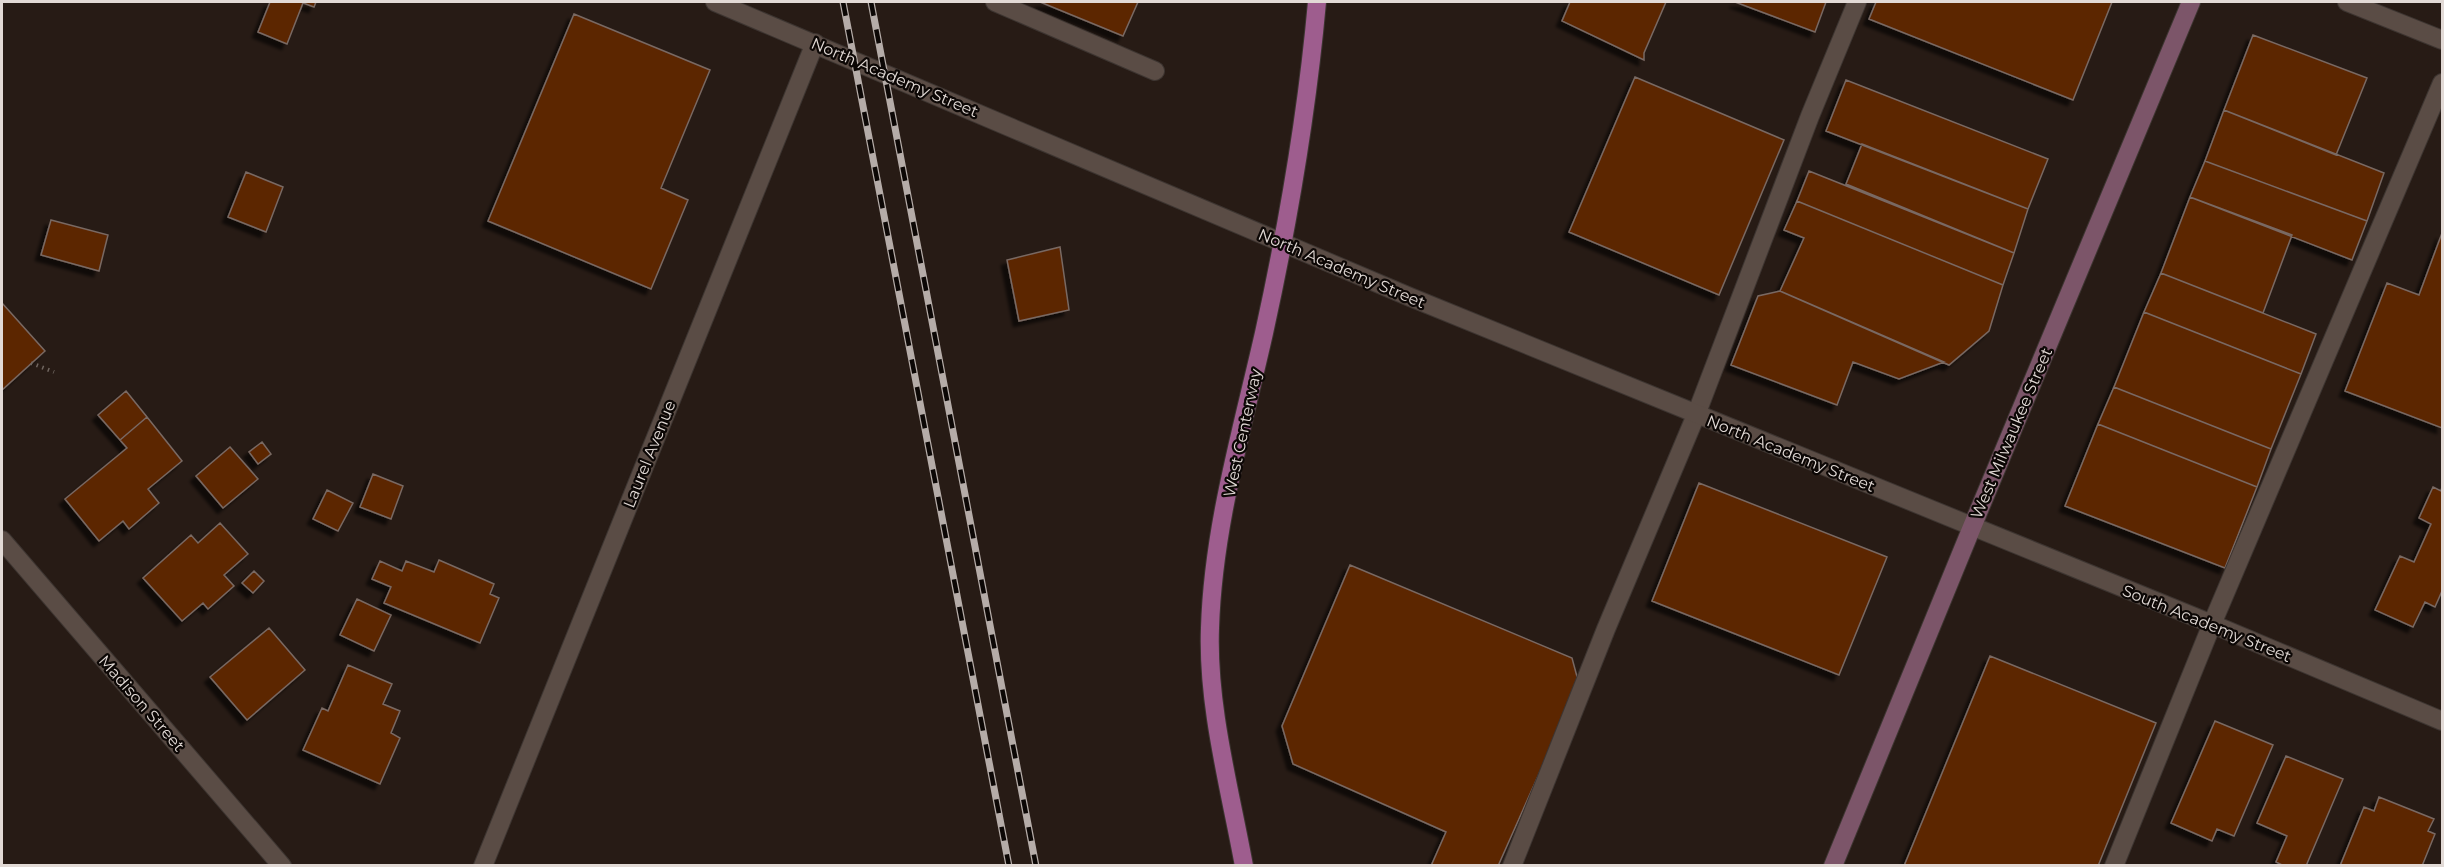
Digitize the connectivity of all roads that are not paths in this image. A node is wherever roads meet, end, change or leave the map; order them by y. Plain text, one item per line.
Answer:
1 (715, 2) edge
2 (995, 2) edge
3 (1317, 2) edge
4 (1857, 2) edge
5 (2192, 2) edge
6 (2347, 2) edge
7 (2442, 40) edge
8 (815, 43) junction
9 (1155, 71) dead end
10 (2442, 83) edge
11 (1284, 242) junction
12 (1696, 415) junction
13 (1971, 527) junction
14 (2, 540) edge
15 (2212, 624) junction
16 (2442, 722) edge
17 (282, 866) edge
18 (483, 866) edge
19 (1244, 866) edge
20 (1512, 866) edge
21 (1833, 866) edge
22 (2114, 866) edge

1 - 8 street, North Academy Street
2 - 9 street
3 - 11 main road, West Centerway
4 - 12 street
5 - 13 main road, West Milwaukee Street
6 - 7 street
8 - 11 street, North Academy Street
8 - 18 street, Laurel Avenue
10 - 15 street
11 - 12 street, North Academy Street
11 - 19 main road, West Centerway
12 - 13 street, North Academy Street
12 - 20 street
13 - 15 street, South Academy Street
13 - 21 main road, West Milwaukee Street
14 - 17 street, Madison Street
15 - 16 street, South Academy Street
15 - 22 street

